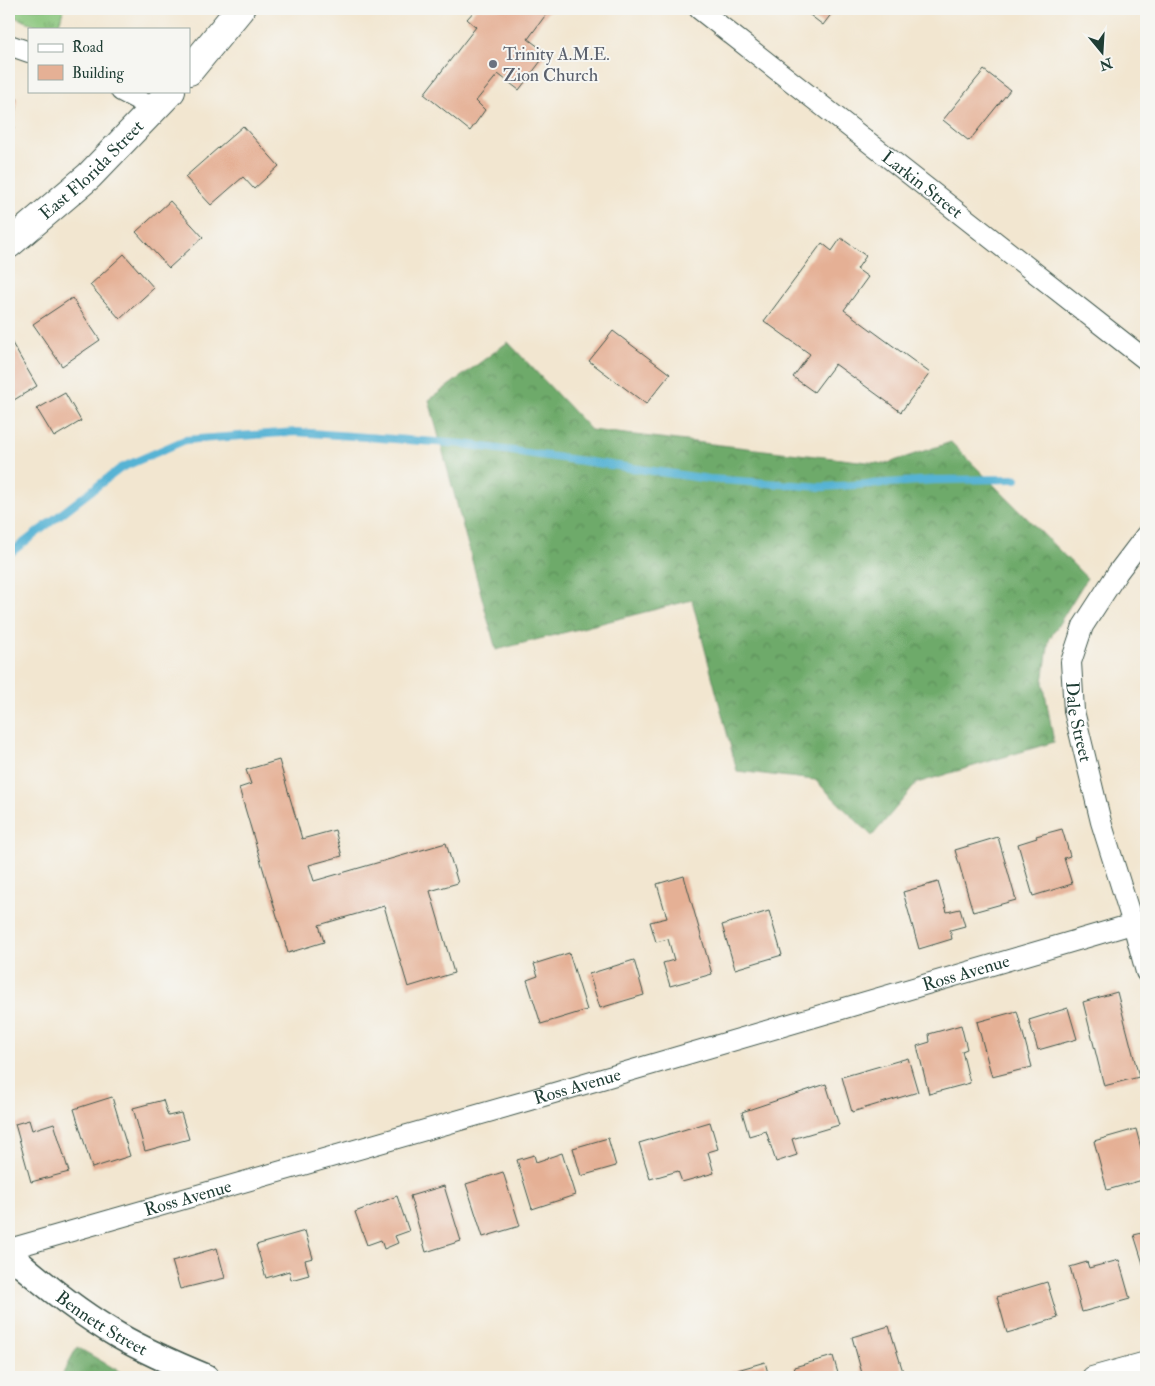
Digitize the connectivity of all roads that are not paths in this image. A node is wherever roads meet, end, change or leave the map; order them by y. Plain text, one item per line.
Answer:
1 (240, 9) edge
2 (698, 9) edge
3 (9, 45) edge
4 (28, 52) edge
5 (190, 71) edge
6 (126, 92) edge
7 (163, 100) edge
8 (9, 244) edge
9 (1146, 360) edge
10 (1146, 535) edge
11 (1140, 922) edge
12 (1146, 972) edge
13 (9, 1249) edge
14 (9, 1254) edge
15 (1146, 1362) edge
16 (206, 1377) edge
17 (1092, 1377) edge

1 - 5 main road
2 - 9 street, Larkin Street
3 - 4 street
6 - 7 street
7 - 8 main road, East Florida Street
10 - 11 street, Dale Street
11 - 12 street, Dale Street
11 - 13 street, Ross Avenue
14 - 16 street, Bennett Street
15 - 17 street

